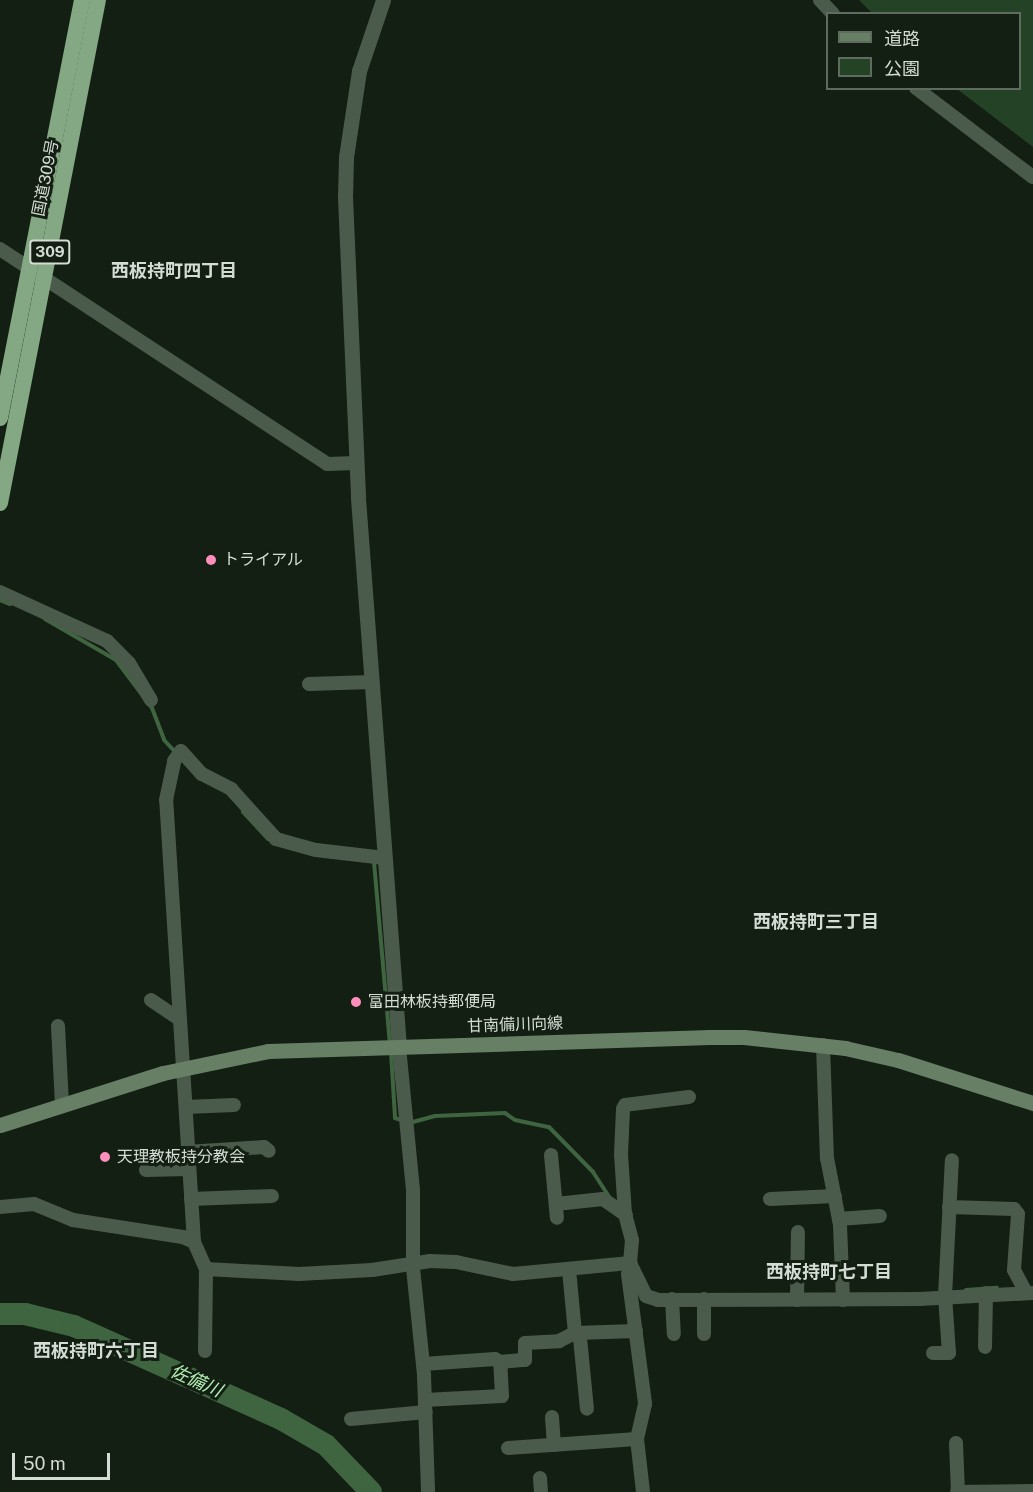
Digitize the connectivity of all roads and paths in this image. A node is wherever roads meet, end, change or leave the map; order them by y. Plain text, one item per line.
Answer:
1 (82, 0) edge
2 (98, 0) edge
3 (383, 0) edge
4 (820, 0) edge
5 (831, 12) edge
6 (919, 90) edge
7 (1033, 177) edge
8 (0, 249) edge
9 (30, 265) junction
10 (45, 275) junction
11 (0, 418) edge
12 (356, 463) junction
13 (0, 503) edge
14 (0, 592) edge
15 (372, 681) junction
16 (309, 684) dead end
17 (151, 700) dead end
18 (385, 858) junction
19 (151, 1000) dead end
20 (179, 1019) junction
21 (58, 1026) dead end
22 (823, 1045) junction
23 (399, 1047) junction
24 (185, 1068) junction
25 (689, 1097) dead end
26 (1033, 1103) edge
27 (62, 1105) junction
28 (234, 1105) dead end
29 (186, 1107) junction
30 (0, 1125) edge
31 (269, 1151) dead end
32 (187, 1152) junction
33 (551, 1155) dead end
34 (952, 1160) dead end
35 (188, 1169) junction
36 (146, 1170) dead end
37 (272, 1196) dead end
38 (835, 1196) junction
39 (191, 1199) junction
40 (770, 1199) dead end
41 (0, 1207) edge
42 (949, 1207) junction
43 (626, 1215) junction
44 (880, 1216) dead end
45 (839, 1219) junction
46 (798, 1232) dead end
47 (194, 1242) junction
48 (629, 1263) junction
49 (413, 1264) junction
50 (206, 1269) junction
51 (569, 1270) junction
52 (986, 1293) junction
53 (1029, 1293) edge
54 (945, 1296) junction
55 (672, 1299) junction
56 (704, 1299) junction
57 (843, 1299) junction
58 (797, 1300) junction
59 (636, 1331) junction
60 (575, 1334) junction
61 (704, 1334) dead end
62 (674, 1335) dead end
63 (985, 1347) dead end
64 (205, 1351) dead end
65 (933, 1353) dead end
66 (500, 1362) junction
67 (423, 1364) junction
68 (425, 1406) junction
69 (586, 1409) dead end
70 (552, 1417) dead end
71 (351, 1419) dead end
72 (637, 1439) junction
73 (956, 1443) dead end
74 (554, 1445) junction
75 (508, 1448) dead end
76 (540, 1478) dead end
77 (1033, 1491) edge
78 (428, 1492) edge
79 (541, 1492) edge
80 (638, 1492) edge
81 (958, 1492) edge

1 - 9 highway, 国道309号 / 309
2 - 10 highway, 国道309号 / 309
3 - 12 street
4 - 5 street
6 - 7 street
8 - 9 street
9 - 10 street
9 - 11 highway, 国道309号 / 309
10 - 12 street
10 - 13 highway, 国道309号 / 309
12 - 15 street
14 - 17 street
15 - 16 street
15 - 18 street
18 - 20 street
18 - 23 street
19 - 20 street
20 - 24 street
21 - 27 street
22 - 23 main road, 甘南備川向線
22 - 26 main road, 甘南備川向線
22 - 38 street
23 - 24 main road, 甘南備川向線
23 - 49 street
24 - 27 main road, 甘南備川向線
24 - 29 street
25 - 43 street
27 - 30 main road, 甘南備川向線
28 - 29 street
29 - 32 street
31 - 32 street
32 - 35 street
33 - 43 street
34 - 42 street
35 - 36 street
35 - 39 street
37 - 39 street
38 - 40 street
38 - 45 street
39 - 47 street
41 - 47 street
42 - 53 street
42 - 54 street
43 - 48 street
44 - 45 street
45 - 57 street
46 - 58 street
47 - 50 street
48 - 51 street
48 - 55 street
48 - 59 street
49 - 50 street
49 - 51 street
49 - 67 street
50 - 64 street
51 - 60 street
52 - 53 street
52 - 54 street
52 - 63 street
54 - 57 street
54 - 65 street
55 - 56 street
55 - 62 street
56 - 58 street
56 - 61 street
57 - 58 street
59 - 60 street
59 - 72 street
60 - 66 street
60 - 69 street
66 - 67 street
66 - 68 street
67 - 68 street
68 - 71 street
68 - 78 street
70 - 74 street
72 - 74 street
72 - 80 street
73 - 81 street
74 - 75 street
76 - 79 street
77 - 81 street

